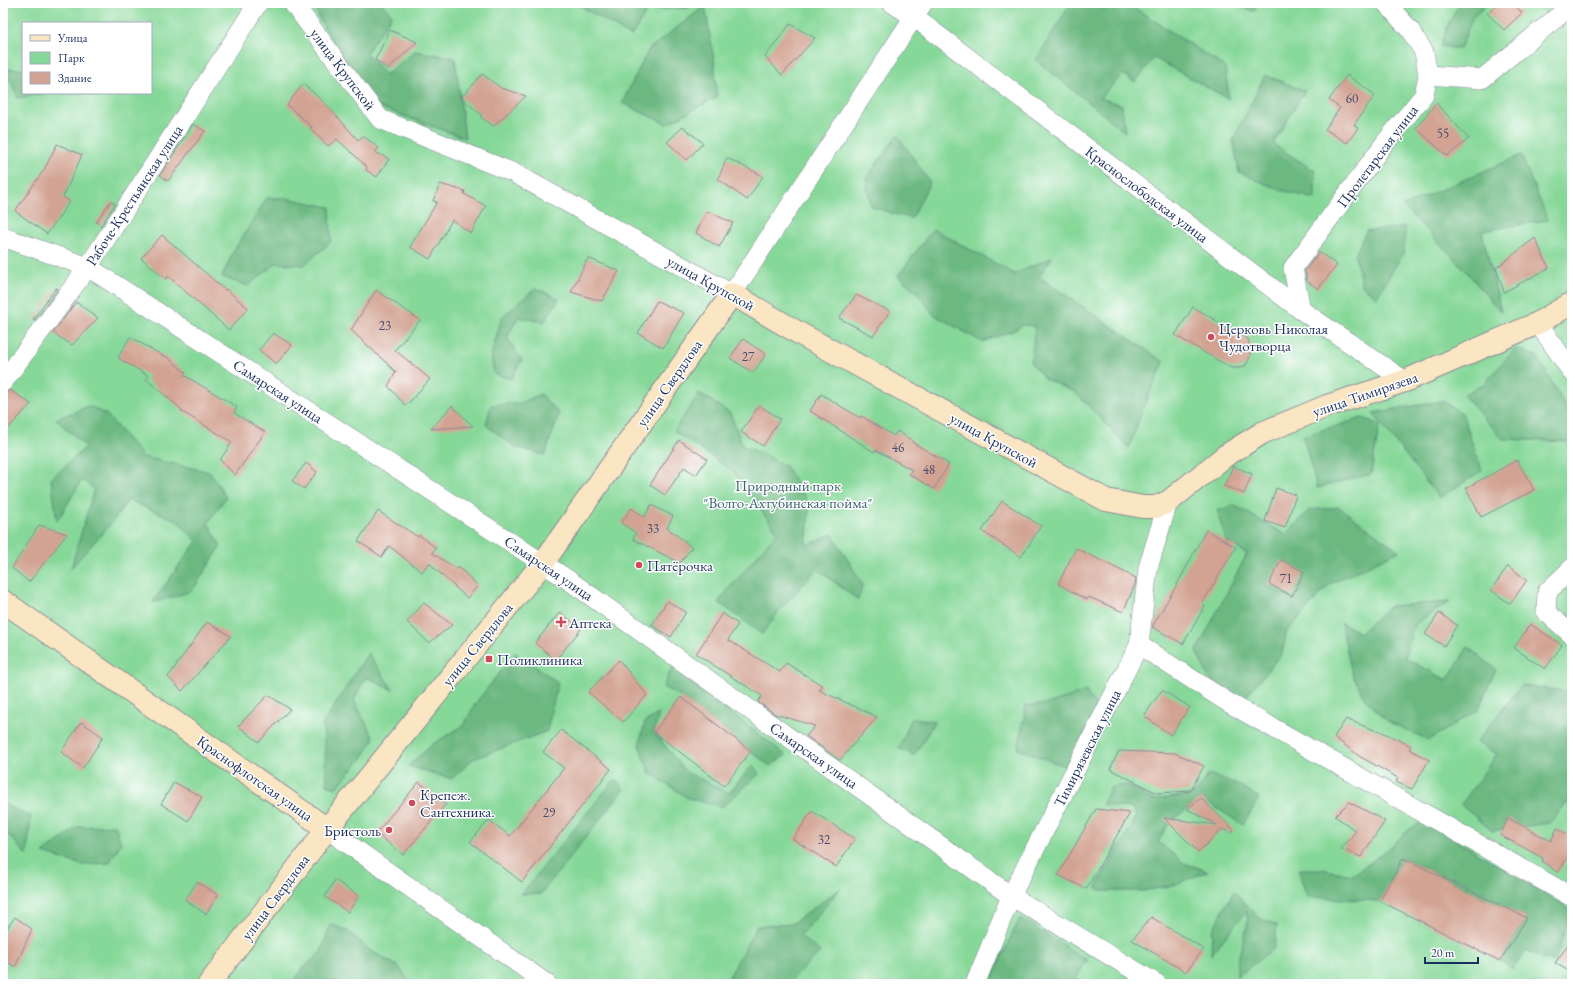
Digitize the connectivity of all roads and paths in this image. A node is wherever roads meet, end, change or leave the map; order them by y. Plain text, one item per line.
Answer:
1 (258, 3) edge
2 (293, 3) edge
3 (892, 3) edge
4 (1386, 3) edge
5 (1572, 5) edge
6 (919, 10) edge
7 (1428, 75) junction
8 (3, 237) edge
9 (88, 267) junction
10 (732, 294) junction
11 (1572, 304) edge
12 (1301, 310) junction
13 (1538, 323) junction
14 (1572, 372) edge
15 (1406, 381) junction
16 (3, 382) edge
17 (1168, 502) junction
18 (543, 563) junction
19 (1572, 568) edge
20 (3, 601) edge
21 (1572, 635) edge
22 (1139, 645) junction
23 (328, 829) junction
24 (1011, 896) junction
25 (1572, 897) edge
26 (209, 984) edge
27 (547, 984) edge
28 (975, 984) edge
29 (1157, 984) edge

1 - 9 street, Рабоче-Крестьянская улица
2 - 10 street, улица Крупской
3 - 6 street, Краснослободская улица
4 - 7 street, Пролетарская улица
5 - 7 street
6 - 10 street
6 - 12 street, Краснослободская улица
7 - 12 street, Пролетарская улица
8 - 9 street, Самарская улица
9 - 16 street, Рабоче-Крестьянская улица
9 - 18 street, Самарская улица
10 - 17 street, улица Крупской
10 - 18 street, улица Свердлова
11 - 13 street, улица Тимирязева
12 - 15 street, Краснослободская улица
13 - 14 street
13 - 15 street, улица Тимирязева
15 - 17 street, улица Тимирязева
17 - 22 street, Тимирязевская улица
18 - 23 street, улица Свердлова
18 - 24 street, Самарская улица
19 - 21 street
20 - 23 street, Краснофлотская улица
22 - 24 street, Тимирязевская улица
22 - 25 street
23 - 26 street, улица Свердлова
23 - 27 street, Краснофлотская улица
24 - 28 street, Тимирязевская улица
24 - 29 street, Самарская улица

